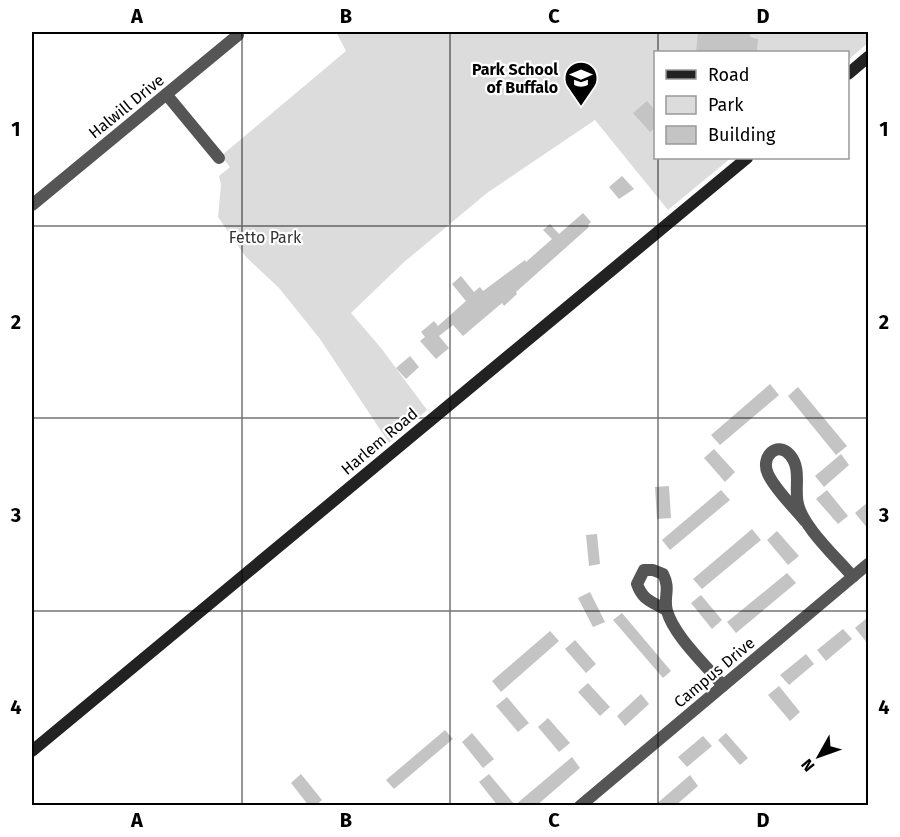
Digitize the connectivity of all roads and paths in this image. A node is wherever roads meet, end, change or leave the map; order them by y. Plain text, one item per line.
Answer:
1 (236, 32) edge
2 (868, 57) edge
3 (849, 73) edge
4 (166, 94) junction
5 (219, 158) dead end
6 (746, 159) edge
7 (32, 205) edge
8 (805, 521) junction
9 (868, 564) edge
10 (853, 577) junction
11 (666, 610) dead end
12 (723, 686) junction
13 (32, 751) edge
14 (580, 806) edge

1 - 4 street, Halwill Drive
2 - 3 main road
4 - 5 street
4 - 7 street, Halwill Drive
6 - 13 main road, Harlem Road
8 - 8 street
8 - 10 street
9 - 10 street, Campus Drive
10 - 12 street, Campus Drive
11 - 12 street
12 - 14 street, Campus Drive

